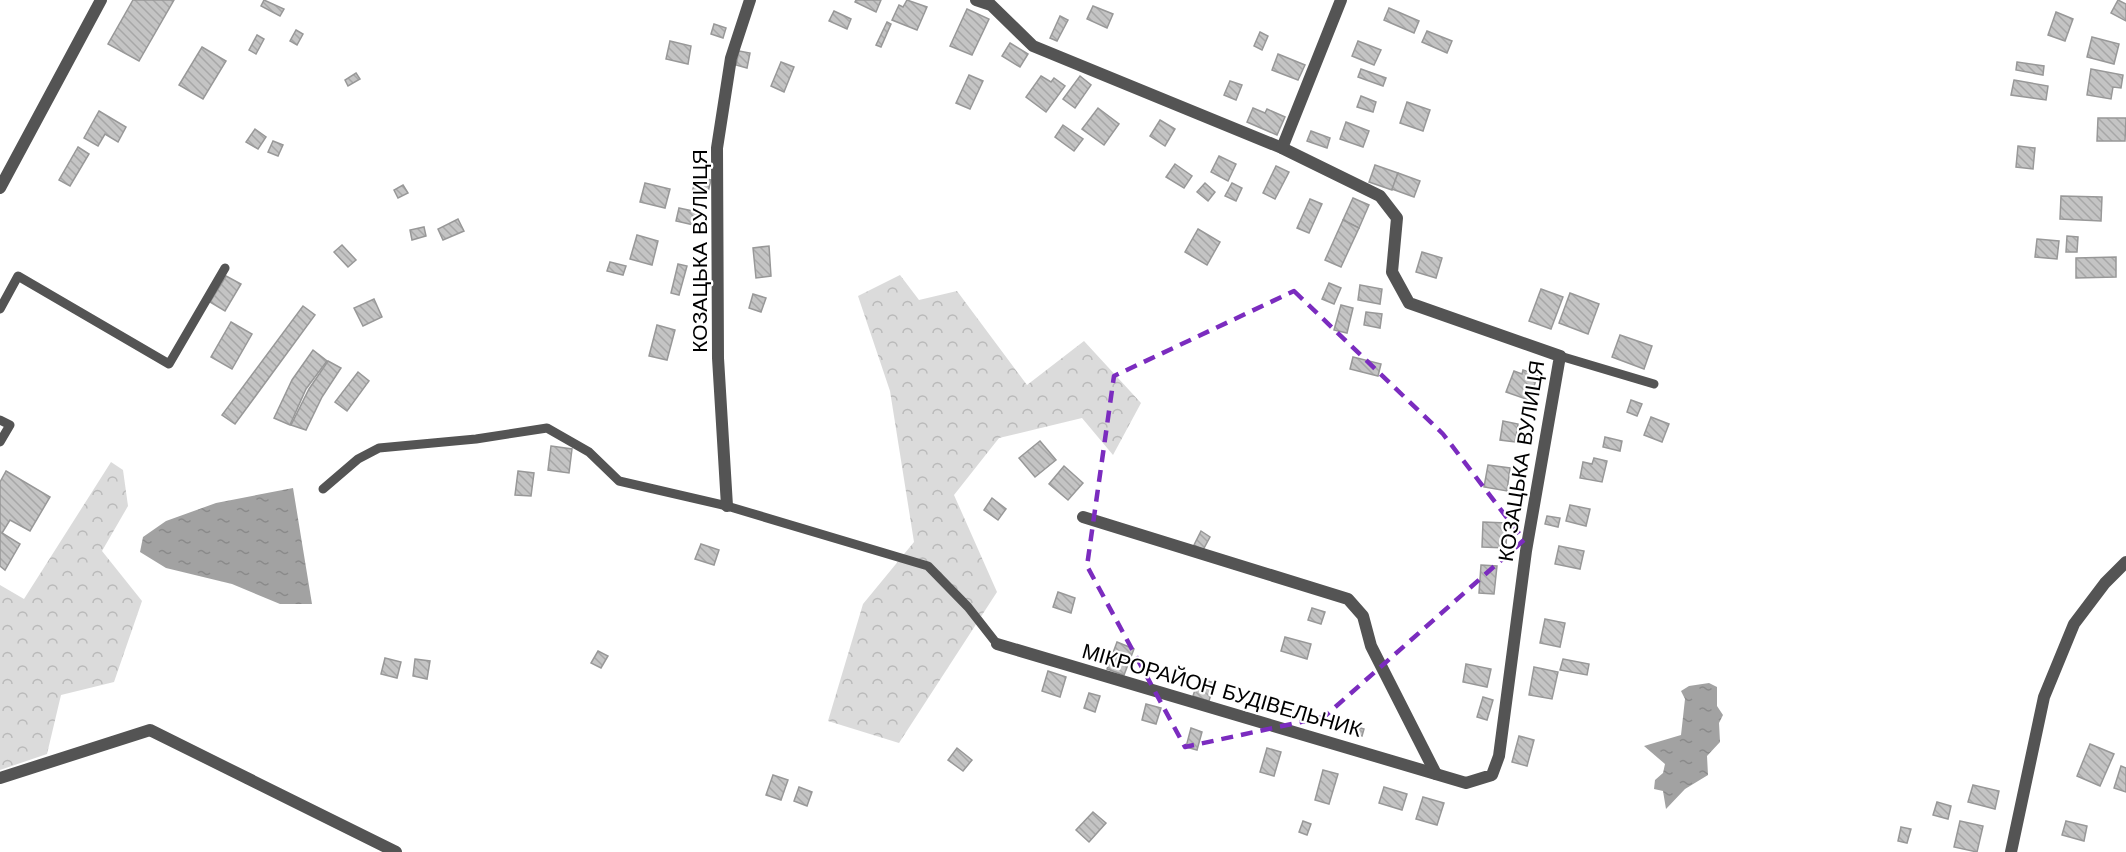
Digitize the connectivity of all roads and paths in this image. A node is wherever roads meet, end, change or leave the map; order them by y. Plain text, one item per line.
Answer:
1 (101, 0) edge
2 (750, 0) edge
3 (976, 0) edge
4 (1341, 0) edge
5 (1282, 148) junction
6 (0, 188) edge
7 (225, 268) dead end
8 (0, 309) edge
9 (1560, 356) junction
10 (1654, 384) dead end
11 (0, 420) edge
12 (0, 442) edge
13 (323, 489) dead end
14 (727, 506) junction
15 (1083, 517) dead end
16 (2126, 562) edge
17 (997, 644) joint
18 (1436, 774) junction
19 (1492, 775) joint
20 (0, 778) edge
21 (396, 852) edge
22 (2011, 852) edge

1 - 6 street
2 - 14 street, КОЗАЦЬКА ВУЛИЦЯ
3 - 5 street, КОЗАЦЬКА ВУЛИЦЯ
4 - 5 street
5 - 9 street, КОЗАЦЬКА ВУЛИЦЯ
7 - 8 lane
9 - 10 lane
9 - 19 street, КОЗАЦЬКА ВУЛИЦЯ
11 - 12 lane
13 - 14 lane
14 - 17 lane
15 - 18 street
16 - 22 street
17 - 18 street, МІКРОРАЙОН БУДІВЕЛЬНИК
18 - 19 street, МІКРОРАЙОН БУДІВЕЛЬНИК
20 - 21 street

